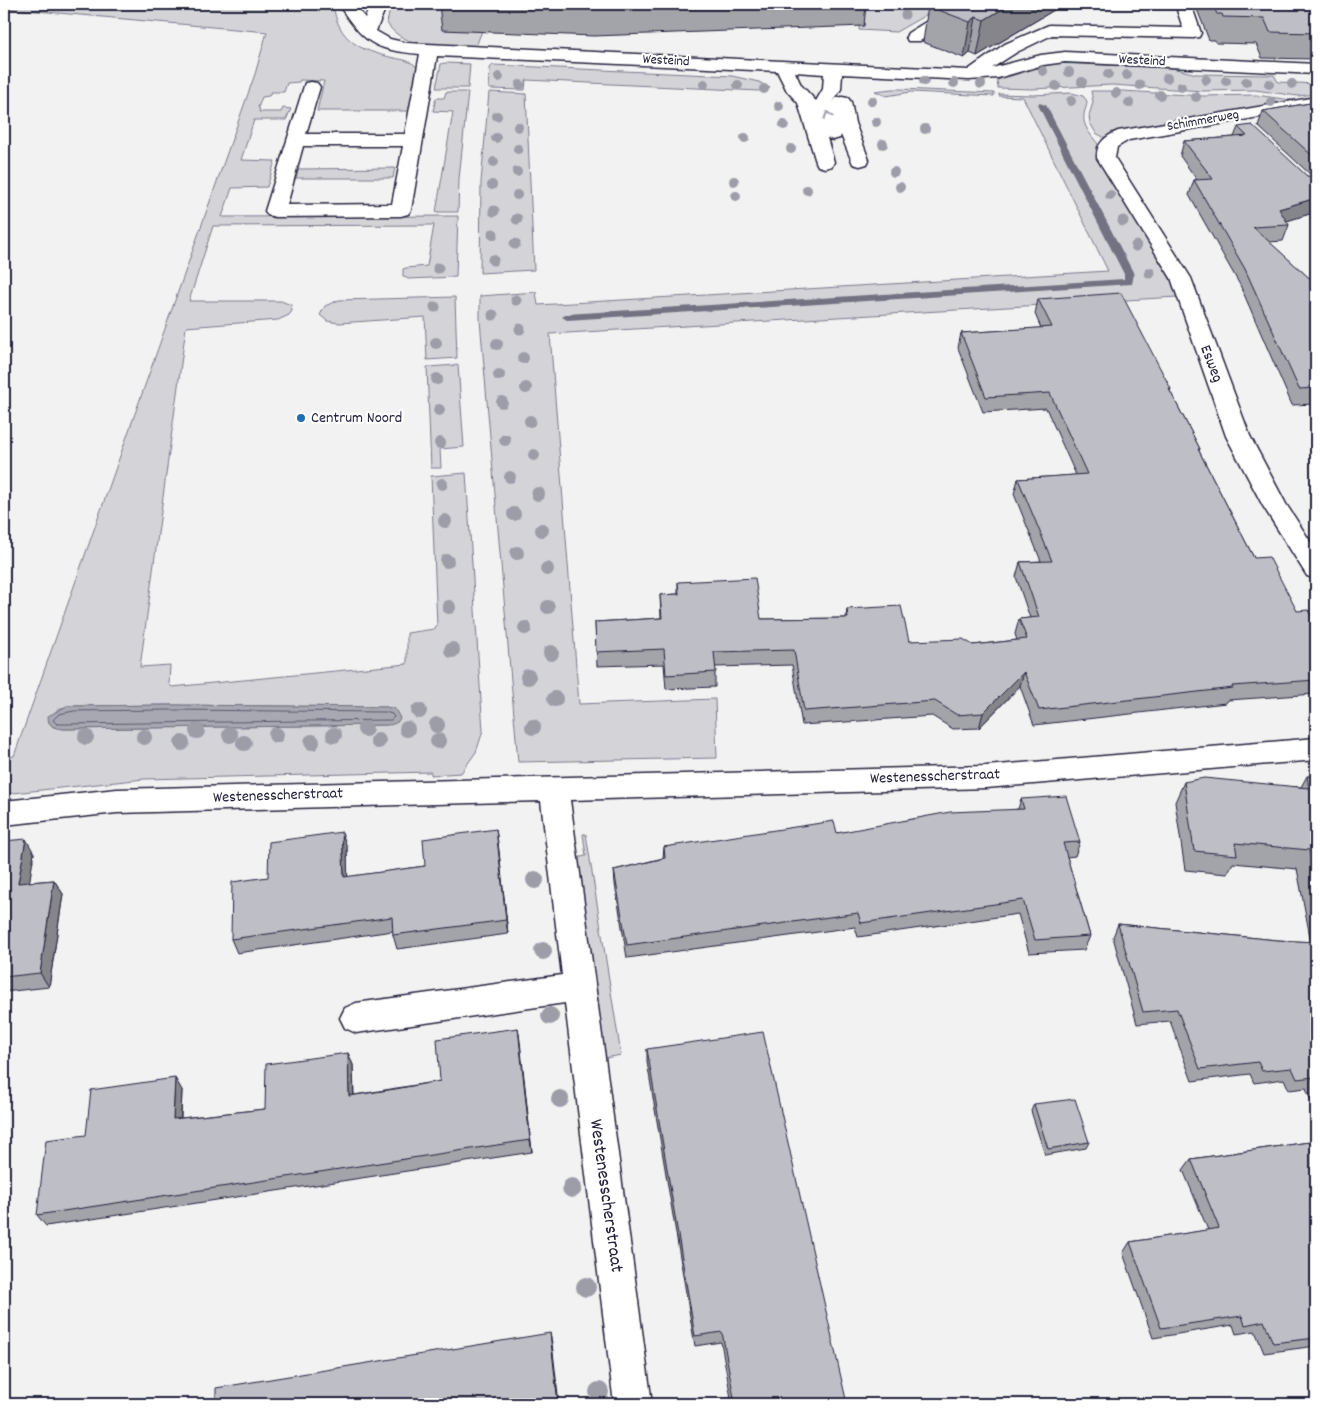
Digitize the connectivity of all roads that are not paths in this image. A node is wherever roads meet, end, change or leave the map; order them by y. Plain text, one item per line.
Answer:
1 (346, 4) edge
2 (379, 4) edge
3 (966, 4) edge
4 (1183, 4) edge
5 (368, 31) junction
6 (914, 37) dead end
7 (430, 50) junction
8 (783, 66) junction
9 (833, 69) junction
10 (1316, 69) edge
11 (969, 75) junction
12 (311, 88) dead end
13 (1316, 102) edge
14 (1234, 116) junction
15 (1248, 129) edge
16 (296, 140) junction
17 (413, 140) junction
18 (1106, 158) joint
19 (1316, 570) edge
20 (1316, 750) edge
21 (554, 788) junction
22 (4, 813) edge
23 (578, 987) junction
24 (356, 1018) dead end
25 (633, 1404) edge

1 - 5 street, Westeind
2 - 5 street
3 - 6 street
4 - 11 street
5 - 7 street, Westeind
7 - 8 street, Westeind
7 - 17 street
8 - 9 street, Westeind
8 -> 9 street
9 - 11 street, Westeind
10 - 11 street, Westeind
12 - 16 street
13 - 14 street, Schimmerweg
14 - 15 street
14 - 18 street, Schimmerweg
16 - 17 street
16 - 17 street
18 - 19 street, Esweg
20 - 21 street, Westenesscherstraat
21 - 22 street, Westenesscherstraat
21 - 23 street, Westenesscherstraat
23 - 24 street
23 - 25 street, Westenesscherstraat

